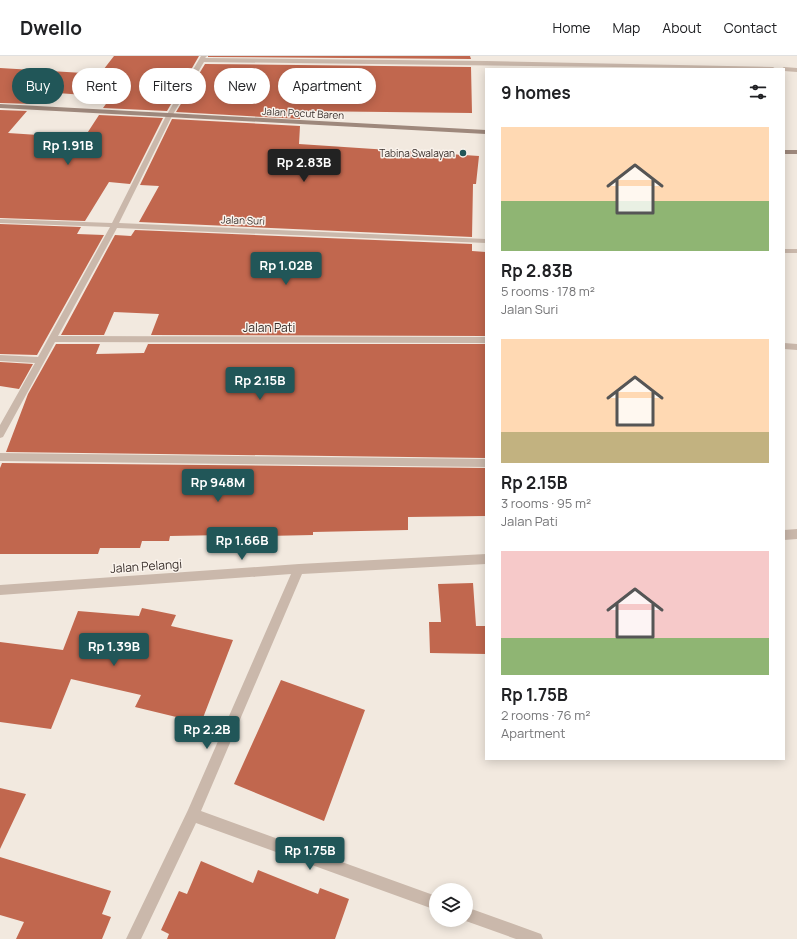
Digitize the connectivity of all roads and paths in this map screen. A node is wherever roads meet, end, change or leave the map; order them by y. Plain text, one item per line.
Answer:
1 (485, 56) edge
2 (203, 58) edge
3 (487, 66) edge
4 (678, 68) edge
5 (785, 69) edge
6 (797, 70) edge
7 (0, 106) edge
8 (169, 116) junction
9 (485, 132) edge
10 (785, 152) edge
11 (797, 152) edge
12 (0, 221) edge
13 (115, 224) junction
14 (485, 241) edge
15 (785, 251) edge
16 (797, 251) edge
17 (52, 339) junction
18 (485, 340) edge
19 (785, 346) edge
20 (797, 347) edge
21 (0, 358) edge
22 (40, 360) junction
23 (0, 434) edge
24 (0, 457) edge
25 (485, 463) edge
26 (797, 534) edge
27 (785, 535) edge
28 (485, 559) edge
29 (299, 569) junction
30 (0, 590) edge
31 (193, 815) junction
32 (429, 900) edge
33 (473, 916) edge
34 (133, 939) edge
35 (536, 939) edge

1 - 3 street
2 - 3 street
2 - 8 street
3 - 4 street
5 - 6 street
7 - 8 main road, Jalan Pocut Baren
8 - 9 main road, Jalan Pocut Baren
8 - 13 street
10 - 11 main road
12 - 13 street, Jalan Suri
13 - 14 street, Jalan Suri
13 - 17 street
15 - 16 street
17 - 18 street, Jalan Pati
17 - 22 street
19 - 20 street
21 - 22 street
22 - 23 street
24 - 25 street
26 - 27 street
28 - 29 street, Jalan Pelangi
29 - 30 street, Jalan Pelangi
29 - 31 street
31 - 32 street
31 - 34 street
33 - 35 street

